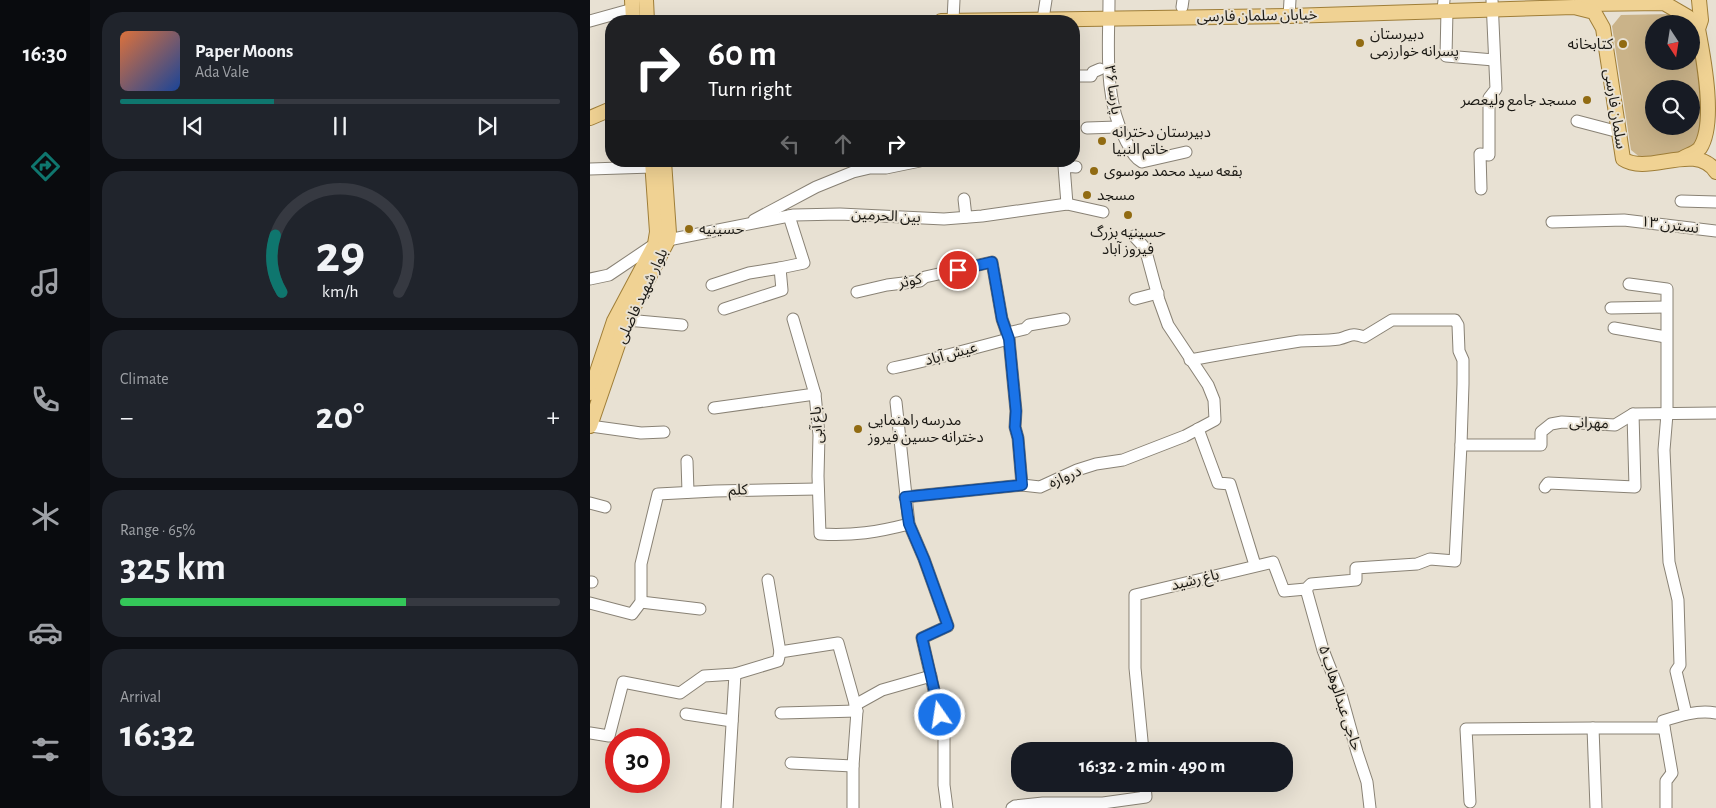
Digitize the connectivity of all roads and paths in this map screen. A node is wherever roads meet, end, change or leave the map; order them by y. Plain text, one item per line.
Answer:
1 (646, 0) edge
2 (954, 0) edge
3 (1046, 0) edge
4 (1109, 0) edge
5 (1290, 0) edge
6 (1667, 2) edge
7 (1632, 3) junction
8 (1492, 4) edge
9 (1700, 4) edge
10 (1445, 7) edge
11 (1574, 7) junction
12 (633, 10) edge
13 (613, 15) edge
14 (647, 15) edge
15 (949, 15) edge
16 (1042, 15) edge
17 (1684, 15) edge
18 (1289, 16) junction
19 (605, 17) edge
20 (1109, 18) junction
21 (1080, 19) edge
22 (590, 21) edge
23 (1700, 23) edge
24 (1603, 28) junction
25 (1700, 38) edge
26 (1494, 60) junction
27 (1100, 70) dead end
28 (1080, 76) edge
29 (1715, 108) edge
30 (1576, 121) dead end
31 (1118, 126) junction
32 (1087, 128) dead end
33 (1619, 132) junction
34 (1186, 152) dead end
35 (1716, 155) edge
36 (1690, 159) junction
37 (612, 167) edge
38 (656, 167) edge
39 (657, 167) edge
40 (853, 167) edge
41 (891, 167) edge
42 (1064, 167) edge
43 (590, 169) edge
44 (1716, 172) edge
45 (1481, 189) dead end
46 (964, 199) dead end
47 (1681, 201) dead end
48 (1716, 202) edge
49 (1067, 204) junction
50 (1103, 212) dead end
51 (788, 216) junction
52 (966, 217) junction
53 (1552, 222) dead end
54 (747, 223) junction
55 (1716, 231) edge
56 (1134, 236) dead end
57 (668, 240) junction
58 (655, 244) junction
59 (780, 268) junction
60 (590, 279) edge
61 (1629, 284) dead end
62 (712, 285) dead end
63 (857, 292) dead end
64 (1158, 293) junction
65 (632, 298) junction
66 (1135, 299) dead end
67 (1612, 308) dead end
68 (1666, 308) junction
69 (724, 309) dead end
70 (793, 319) dead end
71 (1064, 319) dead end
72 (627, 320) junction
73 (682, 325) dead end
74 (1614, 328) dead end
75 (1008, 336) junction
76 (1666, 337) junction
77 (1190, 360) junction
78 (595, 364) edge
79 (893, 368) dead end
80 (590, 393) edge
81 (815, 394) junction
82 (896, 402) dead end
83 (714, 408) dead end
84 (1716, 412) edge
85 (1633, 414) junction
86 (1667, 414) junction
87 (590, 426) edge
88 (1198, 429) junction
89 (664, 432) dead end
90 (1461, 445) junction
91 (687, 461) dead end
92 (1022, 485) junction
93 (1545, 486) dead end
94 (818, 489) junction
95 (688, 492) junction
96 (905, 497) junction
97 (590, 503) edge
98 (605, 507) dead end
99 (909, 524) junction
100 (1255, 565) junction
101 (768, 580) dead end
102 (1306, 589) junction
103 (641, 602) junction
104 (590, 603) edge
105 (700, 609) dead end
106 (780, 652) junction
107 (735, 674) junction
108 (931, 676) junction
109 (856, 708) junction
110 (781, 713) dead end
111 (1716, 713) edge
112 (686, 714) dead end
113 (1686, 714) junction
114 (732, 721) junction
115 (1593, 728) junction
116 (1664, 728) junction
117 (590, 733) edge
118 (1141, 742) edge
119 (791, 763) dead end
120 (853, 766) junction
121 (1146, 792) edge
122 (1470, 802) dead end
123 (727, 808) edge
124 (853, 808) edge
125 (947, 808) edge
126 (1012, 808) edge
127 (1370, 808) edge
128 (1596, 808) edge
129 (1666, 808) edge

1 - 14 main road
2 - 15 street
3 - 16 street
4 - 20 street, پارسا ۳۶
5 - 18 street
6 - 7 main road, خیابان سلمان فارسی
6 - 17 main road
7 - 11 main road, خیابان سلمان فارسی
7 - 24 main road
8 - 10 main road, خیابان سلمان فارسی
8 - 11 main road, خیابان سلمان فارسی
8 - 26 street
9 - 23 main road
10 - 18 main road, خیابان سلمان فارسی
10 - 26 street
11 - 24 main road
12 - 13 street
18 - 20 main road, خیابان سلمان فارسی
19 - 22 street
20 - 21 main road, خیابان سلمان فارسی
20 - 31 street, پارسا ۳۶
24 - 33 main road, سلمان فارسی
25 - 29 main road
26 - 45 street
27 - 28 street
29 - 36 main road
30 - 33 street
31 - 32 street
31 - 34 street, پارسا ۳۶
33 - 36 main road, سلمان فارسی
35 - 36 main road, سلمان فارسی
36 - 44 main road
37 - 43 street
38 - 58 main road, بلوار شهید فاضلی
39 - 57 main road, بلوار شهید فاضلی
40 - 41 street
40 - 54 street
42 - 49 street
46 - 52 street
47 - 48 street
49 - 50 street, بین الحرمین
49 - 52 street, بین الحرمین
51 - 52 street, بین الحرمین
51 - 54 street, بین الحرمین
51 - 59 street
53 - 55 street, نسترن ۱۳
54 - 57 street, بین الحرمین
56 - 64 street
57 - 65 main road, بلوار شهید فاضلی
58 - 60 street
58 - 65 main road, بلوار شهید فاضلی
59 - 62 street
59 - 69 street
61 - 68 street
63 - 75 street, کوثر
64 - 66 street
64 - 77 street
65 - 72 main road, بلوار شهید فاضلی
65 - 78 main road, بلوار شهید فاضلی
67 - 68 street
68 - 76 street
70 - 81 street, باغ آبی
71 - 75 street, عیش آباد
72 - 73 street
72 - 87 main road, بلوار شهید فاضلی
74 - 76 street
75 - 79 street, عیش آباد
75 - 92 street
76 - 86 street
77 - 88 street, دروازه
77 - 90 street
78 - 80 main road, بلوار شهید فاضلی
81 - 83 street
81 - 94 street, باغ آبی
82 - 96 street
84 - 86 street, مهرانی
85 - 86 street, مهرانی
85 - 90 street, مهرانی
85 - 93 street
86 - 113 street
87 - 89 street
88 - 92 street, دروازه
88 - 100 street
90 - 102 street
91 - 95 street
92 - 96 street, دروازه
94 - 95 street, کلم
94 - 99 street, باغ آبی
95 - 103 street, کلم
96 - 99 street
97 - 98 street
99 - 108 street
100 - 102 street
100 - 118 street, باغ رشید
101 - 106 street
102 - 127 street, حاجی عبدالوهاب ۵
103 - 104 street
103 - 105 street
106 - 107 street
106 - 109 street
107 - 114 street
107 - 117 street
108 - 109 street
108 - 125 street
109 - 110 street
109 - 120 street
111 - 113 street
112 - 114 street
113 - 116 street
114 - 123 street
115 - 116 street
115 - 122 street
115 - 128 street
116 - 129 street
119 - 120 street
120 - 124 street
121 - 126 street

